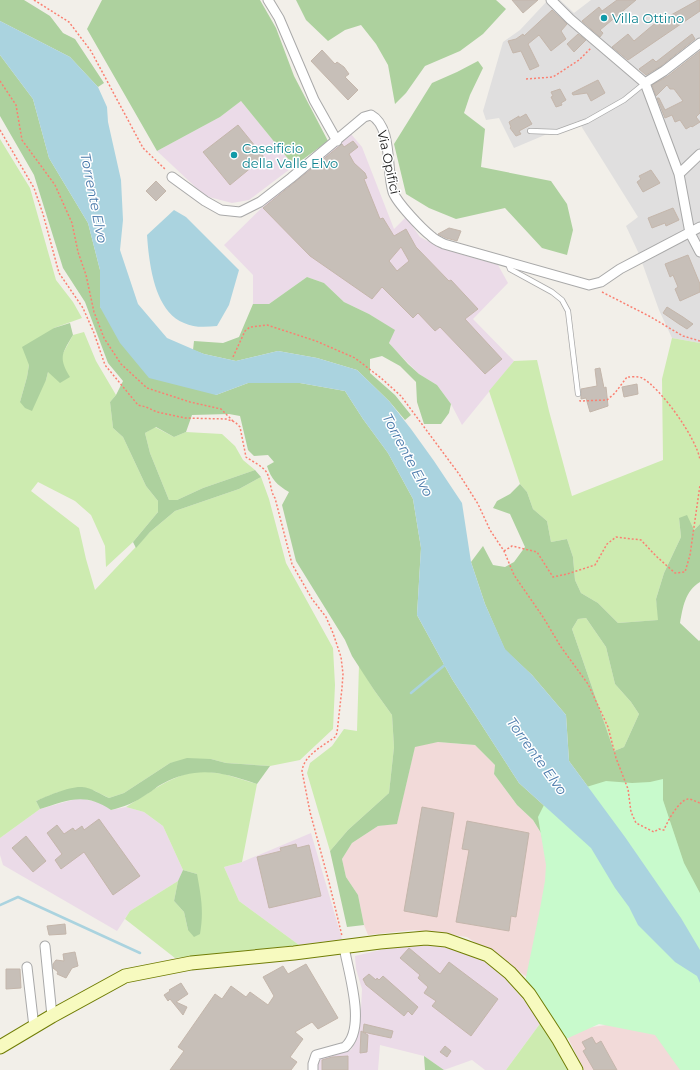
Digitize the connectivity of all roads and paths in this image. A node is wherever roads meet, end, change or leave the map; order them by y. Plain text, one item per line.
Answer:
1 (34, 0) edge
2 (268, 0) edge
3 (552, 0) edge
4 (596, 42) junction
5 (700, 43) edge
6 (526, 79) dead end
7 (0, 82) edge
8 (645, 83) junction
9 (0, 130) edge
10 (530, 131) dead end
11 (337, 141) junction
12 (700, 154) edge
13 (679, 174) junction
14 (172, 177) joint
15 (700, 227) edge
16 (690, 233) junction
17 (700, 252) edge
18 (508, 261) junction
19 (589, 285) junction
20 (700, 341) edge
21 (233, 357) dead end
22 (578, 394) joint
23 (235, 422) junction
24 (700, 460) edge
25 (700, 486) edge
26 (504, 551) junction
27 (700, 803) edge
28 (45, 946) dead end
29 (344, 947) junction
30 (27, 967) dead end
31 (52, 1016) junction
32 (34, 1027) junction
33 (0, 1048) edge
34 (313, 1070) edge
35 (576, 1070) edge

1 - 14 path
2 - 11 street
3 - 4 street
4 - 6 path
4 - 8 street
5 - 8 street
7 - 23 path
8 - 10 lane
8 - 13 street
9 - 23 path
11 - 14 street, Via Opifici
11 - 18 street, Via Opifici
12 - 13 street
13 - 16 street
15 - 16 street
16 - 17 street
16 - 19 street
18 - 19 street, Via Opifici
18 - 22 lane
19 - 20 path
21 - 26 path
22 - 24 path
23 - 29 path
25 - 26 path
26 - 27 path
28 - 31 street
29 - 31 street
29 - 34 street
29 - 35 street
30 - 32 street
31 - 32 street
32 - 33 street

